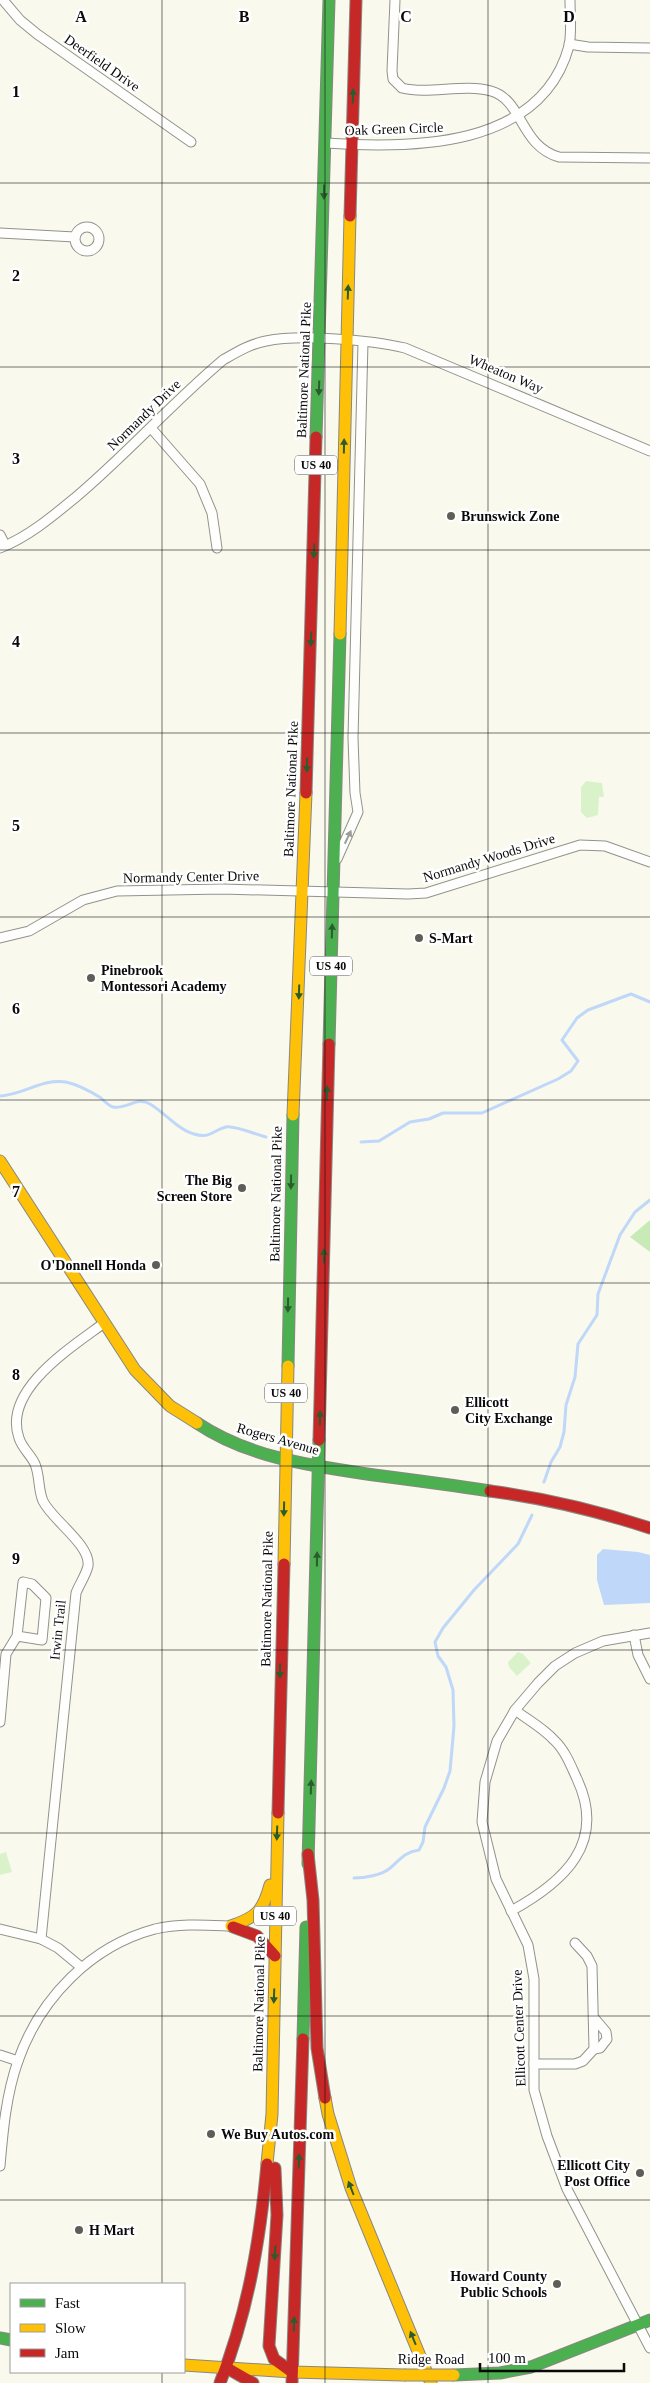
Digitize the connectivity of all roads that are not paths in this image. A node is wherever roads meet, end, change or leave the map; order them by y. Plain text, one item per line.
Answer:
1 (3, 0) edge
2 (329, 0) edge
3 (356, 0) edge
4 (395, 0) edge
5 (570, 0) edge
6 (569, 44) junction
7 (650, 48) edge
8 (516, 114) junction
9 (191, 142) dead end
10 (326, 143) junction
11 (352, 145) junction
12 (650, 158) edge
13 (0, 233) edge
14 (75, 237) dead end
15 (320, 340) junction
16 (346, 341) junction
17 (363, 342) junction
18 (151, 428) junction
19 (650, 451) edge
20 (0, 535) edge
21 (3, 546) edge
22 (216, 548) dead end
23 (335, 862) junction
24 (650, 862) edge
25 (303, 891) junction
26 (334, 892) junction
27 (0, 938) edge
28 (0, 1161) edge
29 (104, 1323) junction
30 (285, 1460) junction
31 (319, 1467) junction
32 (650, 1528) edge
33 (650, 1633) edge
34 (634, 1635) junction
35 (17, 1636) junction
36 (650, 1679) edge
37 (515, 1710) junction
38 (0, 1722) edge
39 (308, 1854) junction
40 (276, 1857) junction
41 (511, 1911) junction
42 (231, 1926) junction
43 (0, 1929) edge
44 (41, 1939) junction
45 (575, 1943) dead end
46 (275, 1956) junction
47 (81, 1966) junction
48 (0, 2056) edge
49 (18, 2060) junction
50 (534, 2064) junction
51 (272, 2114) junction
52 (0, 2166) edge
53 (650, 2320) edge
54 (639, 2324) junction
55 (650, 2348) edge
56 (185, 2366) edge
57 (227, 2368) junction
58 (292, 2378) edge
59 (385, 2378) edge
60 (220, 2383) edge
61 (253, 2383) edge
62 (431, 2383) edge

1 - 9 street, Deerfield Drive
2 - 10 main road, Baltimore National Pike / US 40
11 -> 3 main road, US 40
4 - 8 street
5 - 6 street, Oak Green Circle
6 - 7 street
6 - 8 street, Oak Green Circle
8 - 11 street, Oak Green Circle
8 - 12 street
10 - 11 street, Oak Green Circle
10 -> 15 main road, Baltimore National Pike / US 40
16 -> 11 main road, US 40
13 - 14 street
15 - 16 street, Normandy Drive
15 - 18 street, Normandy Drive
15 -> 25 main road, Baltimore National Pike / US 40
16 - 17 street, Wheaton Way
23 -> 16 main road, US 40
17 - 19 street, Wheaton Way
23 -> 17 street
18 - 21 street, Normandy Drive
18 - 22 street
20 - 21 street
23 - 26 main road, US 40
24 - 26 street, Normandy Woods Drive
25 - 26 street, Normandy Woods Drive
25 - 27 street, Normandy Center Drive
25 -> 30 main road, Baltimore National Pike / US 40
31 -> 26 main road, US 40
28 - 29 main road, Rogers Avenue
29 - 30 main road, Rogers Avenue
29 - 44 street, Irwin Trail
30 - 31 main road, Rogers Avenue
30 -> 40 main road, Baltimore National Pike / US 40
31 - 32 main road, Rogers Avenue
39 -> 31 main road, US 40
33 - 34 street, Ellicott Center Drive
34 - 36 street
34 - 37 street, Ellicott Center Drive
35 - 35 street
35 - 38 street
37 - 41 street, Ellicott Center Drive
37 - 41 street
58 -> 39 main road, US 40
62 -> 39 main road
40 - 42 main road
40 - 46 main road, Baltimore National Pike / US 40
41 - 50 street, Ellicott Center Drive
42 - 46 main road
42 - 47 street
43 - 44 street
44 - 47 street
45 - 50 street
46 -> 51 main road, Baltimore National Pike / US 40
47 - 49 street
48 - 49 street
49 - 52 street
50 - 54 street, Ellicott Center Drive
51 - 57 main road, Baltimore National Pike / US 40
51 -> 58 main road
53 - 54 main road, Ridge Road
54 - 55 street, Ellicott Center Drive
54 - 59 main road, Ridge Road, bridge
56 - 57 main road, Ridge Road
57 - 58 main road, Ridge Road
57 - 60 main road, Baltimore National Pike / US 40
57 - 61 main road
58 - 59 main road, Ridge Road

